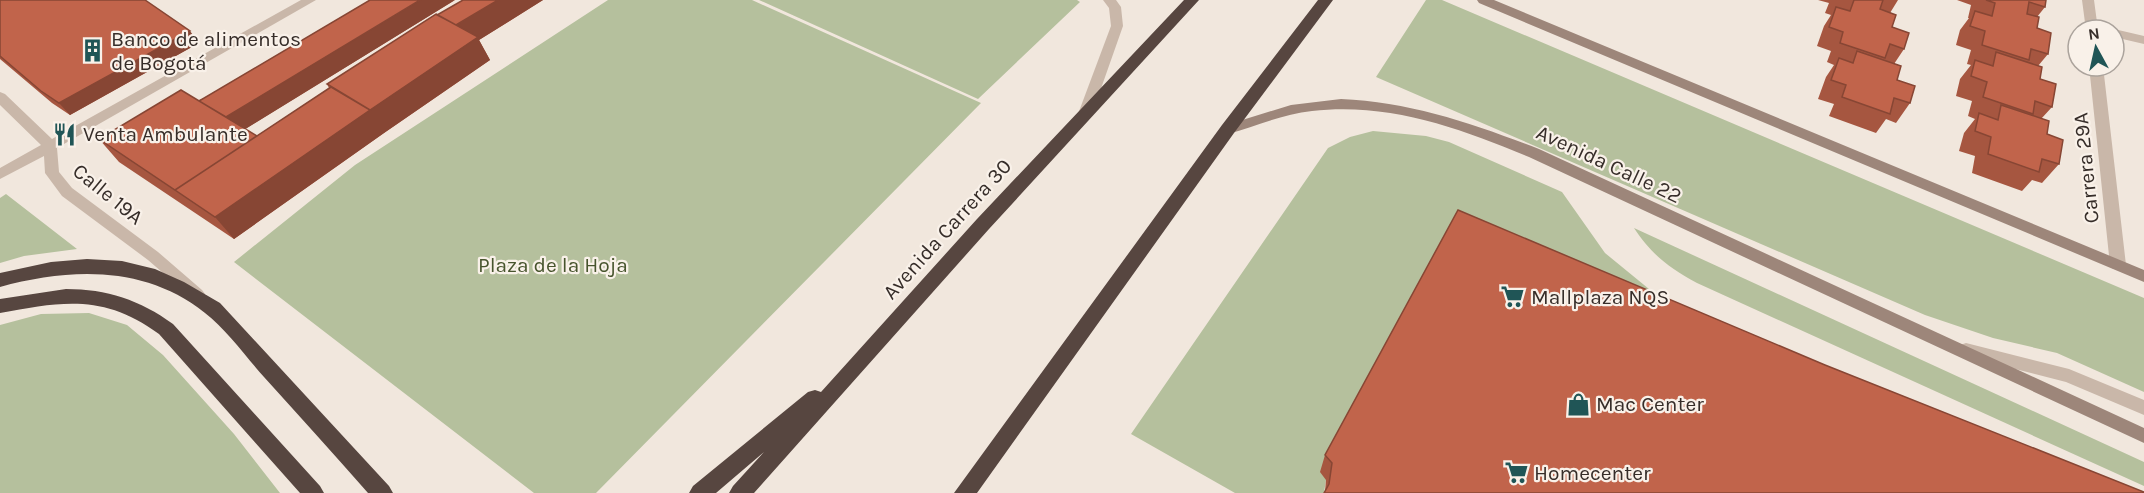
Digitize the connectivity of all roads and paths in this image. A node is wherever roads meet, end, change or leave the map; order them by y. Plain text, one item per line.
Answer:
1 (310, 0) edge
2 (1109, 0) edge
3 (1192, 0) edge
4 (1326, 0) edge
5 (1483, 0) edge
6 (2088, 0) edge
7 (2092, 18) edge
8 (2126, 36) edge
9 (2144, 40) edge
10 (2097, 78) edge
11 (0, 97) edge
12 (1085, 114) junction
13 (1228, 129) junction
14 (50, 146) junction
15 (0, 174) edge
16 (2118, 265) junction
17 (2144, 276) edge
18 (0, 280) edge
19 (0, 306) edge
20 (213, 308) junction
21 (1954, 348) junction
22 (867, 355) junction
23 (2144, 408) edge
24 (2144, 436) edge
25 (978, 473) junction
26 (313, 493) edge
27 (382, 493) edge
28 (700, 493) edge
29 (740, 493) edge
30 (960, 493) edge
31 (965, 493) edge

1 - 14 street
2 - 12 street
3 - 12 highway, Avenida Carrera 30
4 - 13 highway
5 - 16 street
6 - 7 street
8 - 9 street
10 - 16 street, Carrera 29A
11 - 14 street
12 - 22 highway, Avenida Carrera 30
13 - 21 street, Avenida Calle 22
13 - 25 highway
14 - 15 street
14 - 20 street, Calle 19A
16 - 17 street
18 - 20 highway
19 - 26 highway
20 - 27 highway
21 - 23 street, Avenida Calle 22
21 - 24 street, Avenida Calle 22
22 - 28 highway
22 - 29 highway, Avenida Carrera 30
25 - 30 highway
25 - 31 highway

